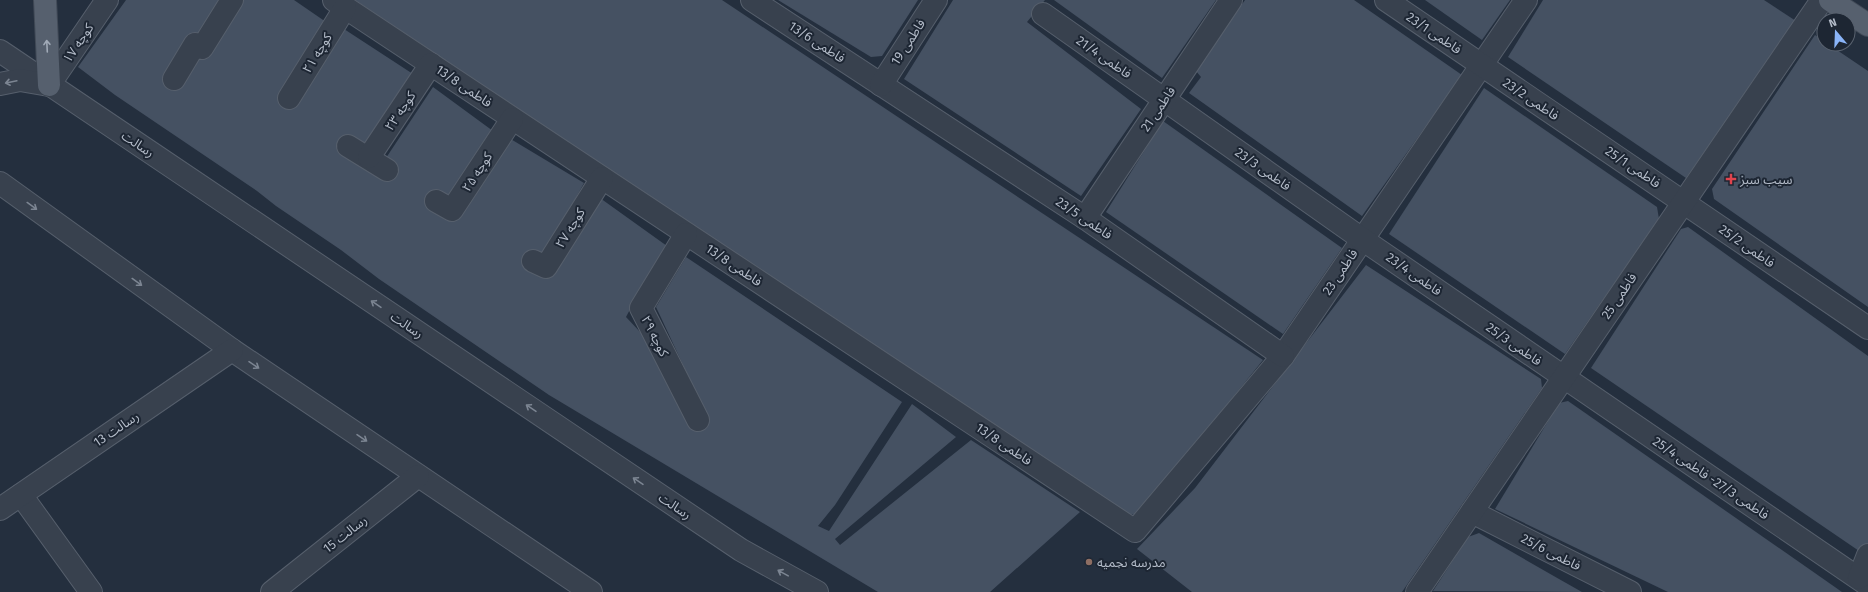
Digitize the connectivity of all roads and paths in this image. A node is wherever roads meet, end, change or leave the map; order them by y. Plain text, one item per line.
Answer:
1 (45, 0) edge
2 (107, 0) edge
3 (232, 0) edge
4 (752, 0) edge
5 (936, 0) edge
6 (1231, 0) edge
7 (1386, 0) edge
8 (1526, 0) edge
9 (1822, 0) edge
10 (1830, 0) edge
11 (339, 4) edge
12 (1043, 14) dead end
13 (1868, 25) edge
14 (0, 51) edge
15 (431, 64) junction
16 (1481, 65) junction
17 (174, 79) dead end
18 (0, 84) edge
19 (49, 85) junction
20 (881, 85) junction
21 (289, 98) dead end
22 (1164, 99) junction
23 (512, 118) junction
24 (1581, 133) joint
25 (348, 146) dead end
26 (369, 157) junction
27 (387, 170) dead end
28 (602, 178) junction
29 (0, 183) edge
30 (436, 201) dead end
31 (1684, 202) junction
32 (1085, 218) junction
33 (686, 234) junction
34 (1362, 239) junction
35 (533, 261) dead end
36 (1465, 310) joint
37 (1868, 328) edge
38 (232, 350) junction
39 (1283, 356) junction
40 (1564, 377) junction
41 (698, 420) dead end
42 (418, 476) junction
43 (21, 494) junction
44 (0, 509) edge
45 (1472, 512) junction
46 (1135, 531) joint
47 (1868, 555) edge
48 (1864, 582) edge
49 (91, 592) edge
50 (272, 592) edge
51 (591, 592) edge
52 (817, 592) edge
53 (1417, 592) edge
54 (1630, 592) edge

19 -> 1 main road
2 - 19 street, کوچه ۱۷
3 - 17 street
4 - 20 street, فاطمی 13/6
5 - 20 street, فاطمی 19
6 - 22 street, فاطمی 21
7 - 16 street, فاطمی 23/1
8 - 16 street, فاطمی 23
9 - 31 street, فاطمی 25
10 - 13 main road
11 - 15 street, فاطمی 13/8
11 - 21 street, کوچه ۲۱
12 - 22 street, فاطمی 21/4
14 - 19 street, رسالت
15 - 23 street, فاطمی 13/8
15 - 26 street, کوچه ۲۳
16 - 24 street, فاطمی 23/2
16 - 34 street, فاطمی 23
19 -> 18 street
52 -> 19 street, رسالت
20 - 32 street, فاطمی 23/5
22 - 32 street, فاطمی 21
22 - 34 street, فاطمی 23/3
23 - 28 street, فاطمی 13/8
23 - 30 street, کوچه ۲۵
24 - 31 street, فاطمی 25/1
25 - 26 street
26 - 27 street
28 - 33 street, فاطمی 13/8
28 - 35 street, کوچه ۲۷
29 -> 38 street
31 - 37 street, فاطمی 25/2
31 - 40 street, فاطمی 25
32 - 39 street, فاطمی 23/5
33 - 41 street, کوچه ۲۹
33 - 46 street, فاطمی 13/8
34 - 36 street, فاطمی 23/4
34 - 39 street, فاطمی 23
36 - 40 street, فاطمی 25/3
38 -> 42 street
38 - 43 street, رسالت 13
39 - 46 street, فاطمی 23
40 - 45 street, فاطمی 25
40 - 48 street, فاطمی 27/3- فاطمی 25/4
42 - 50 street, رسالت 15
42 - 51 street
43 - 44 street, رسالت 13
43 - 49 street
45 - 53 street, فاطمی 25
45 - 54 street, فاطمی 25/6
47 - 48 street

